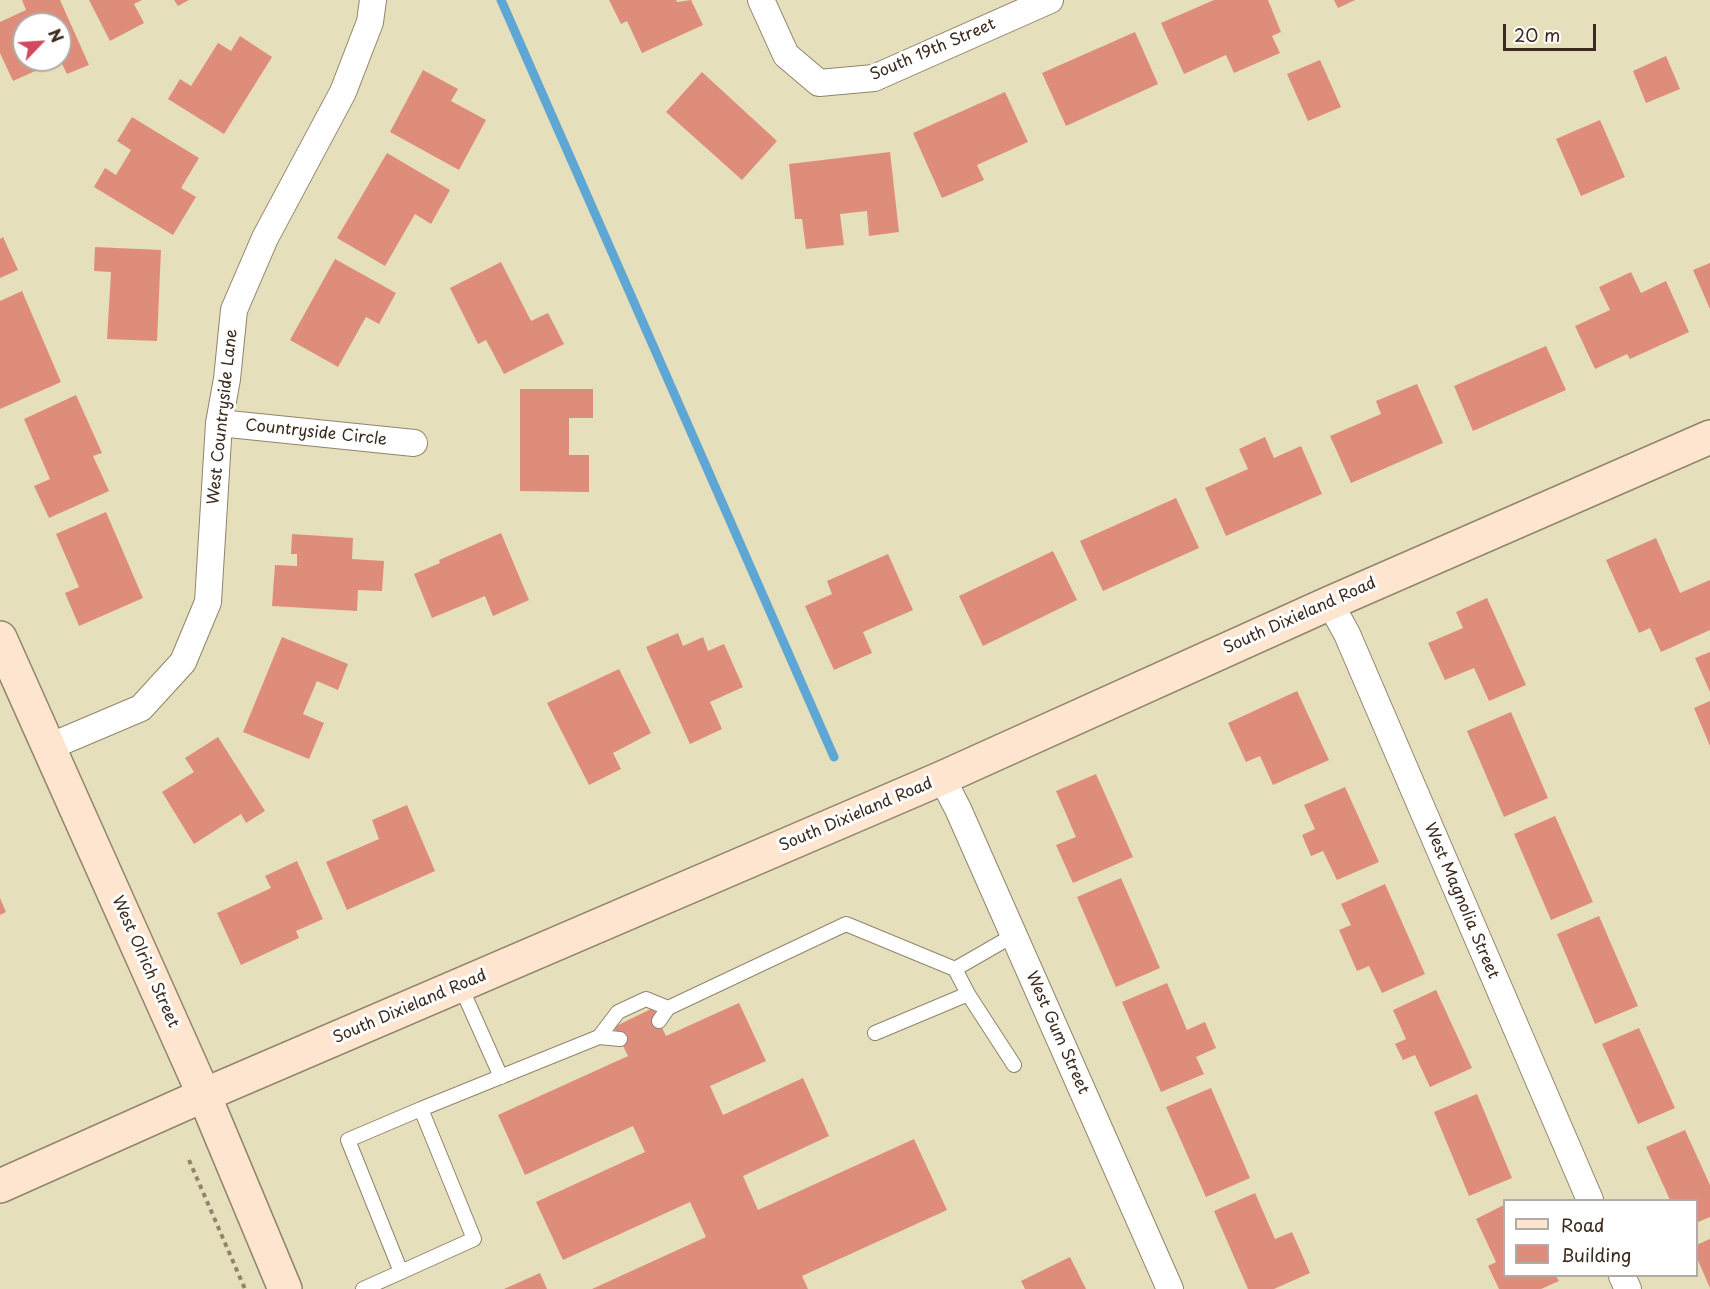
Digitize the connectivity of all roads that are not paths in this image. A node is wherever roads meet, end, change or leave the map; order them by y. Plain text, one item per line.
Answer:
1 (374, 0) edge
2 (761, 0) edge
3 (1050, 0) edge
4 (219, 423) junction
5 (1709, 441) edge
6 (414, 443) dead end
7 (1330, 603) junction
8 (0, 638) edge
9 (49, 747) junction
10 (942, 778) junction
11 (1014, 935) junction
12 (955, 969) junction
13 (460, 986) junction
14 (968, 994) junction
15 (668, 1008) junction
16 (659, 1021) dead end
17 (875, 1033) dead end
18 (599, 1037) junction
19 (620, 1039) dead end
20 (1014, 1065) dead end
21 (501, 1077) junction
22 (204, 1095) junction
23 (420, 1109) junction
24 (0, 1186) edge
25 (1590, 1199) edge
26 (401, 1272) junction
27 (285, 1289) edge
28 (363, 1289) edge
29 (1170, 1289) edge

1 - 4 street, West Countryside Lane
2 - 3 street, South 19th Street
4 - 6 street, Countryside Circle
4 - 9 street, West Countryside Lane
5 - 7 main road, South Dixieland Road
7 - 10 main road, South Dixieland Road
7 - 25 street, West Magnolia Street
8 - 9 main road, West Olrich Street
9 - 22 main road, West Olrich Street
10 - 11 street, West Gum Street
10 - 13 main road, South Dixieland Road
11 - 12 lane
11 - 29 street, West Gum Street
12 - 14 lane
12 - 15 lane
13 - 21 lane
13 - 22 main road, South Dixieland Road
14 - 17 lane
14 - 20 lane
15 - 16 lane
15 - 18 lane
18 - 19 lane
18 - 21 lane
21 - 23 lane
22 - 24 main road, South Dixieland Road
22 - 27 main road, West Olrich Street
23 - 26 lane
23 - 26 lane
26 - 28 lane

